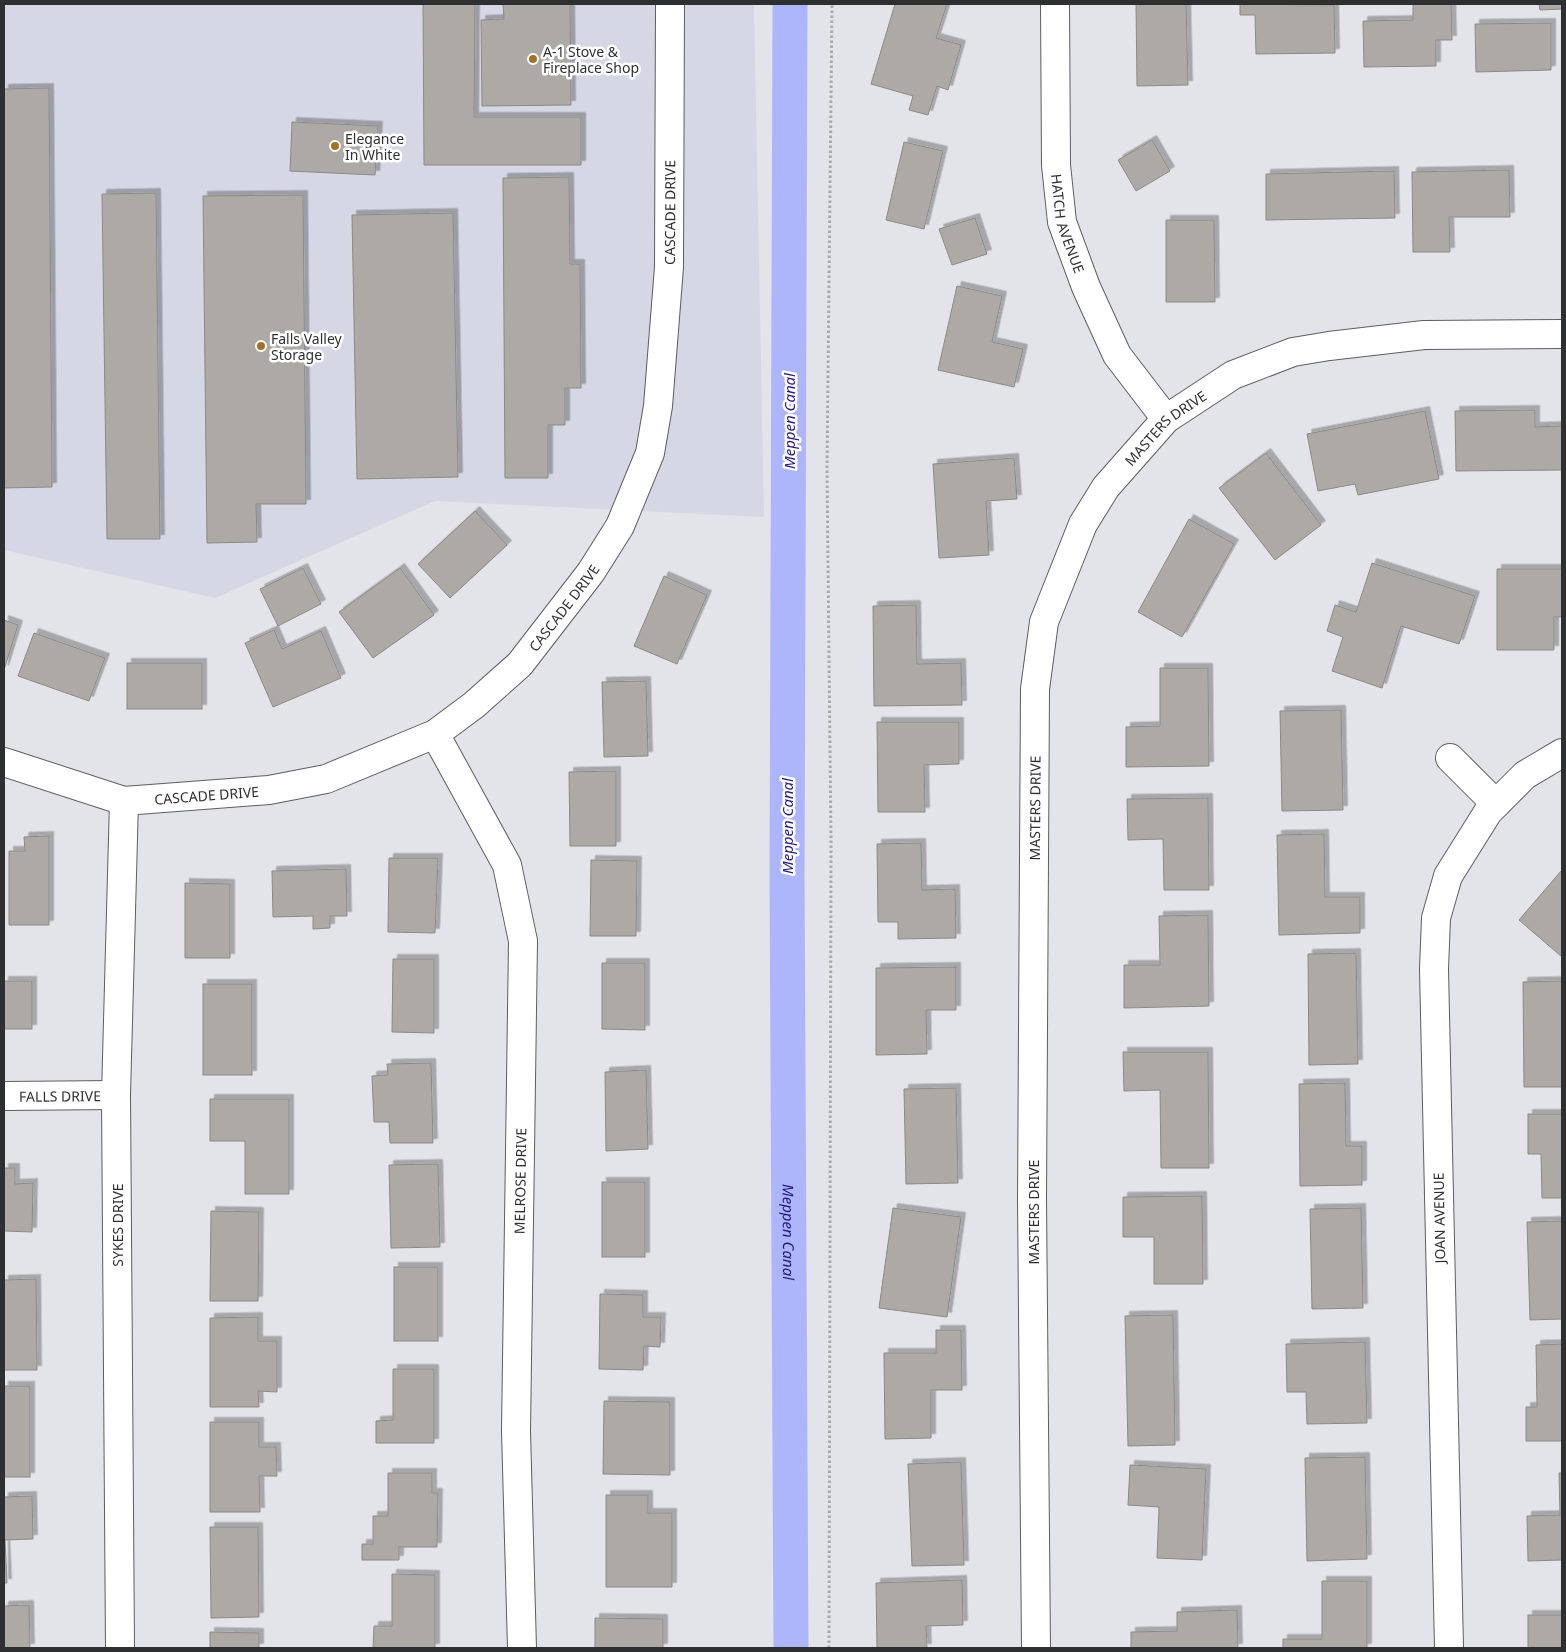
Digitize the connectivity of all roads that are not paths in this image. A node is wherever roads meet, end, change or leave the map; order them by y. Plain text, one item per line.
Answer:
1 (670, 4) edge
2 (1055, 4) edge
3 (1562, 334) edge
4 (1166, 419) junction
5 (435, 734) junction
6 (1562, 753) edge
7 (1450, 758) dead end
8 (4, 762) edge
9 (124, 801) junction
10 (1496, 804) junction
11 (116, 1095) junction
12 (4, 1096) edge
13 (120, 1648) edge
14 (522, 1648) edge
15 (1036, 1648) edge
16 (1449, 1648) edge

1 - 5 street, CASCADE DRIVE
2 - 4 street, HATCH AVENUE
3 - 4 street, MASTERS DRIVE
4 - 15 street, MASTERS DRIVE
5 - 9 street, CASCADE DRIVE
5 - 14 street, MELROSE DRIVE
6 - 10 street, JOAN AVENUE
7 - 10 street
8 - 9 street, CASCADE DRIVE
9 - 11 street, SYKES DRIVE
10 - 16 street, JOAN AVENUE
11 - 12 street, FALLS DRIVE
11 - 13 street, SYKES DRIVE

